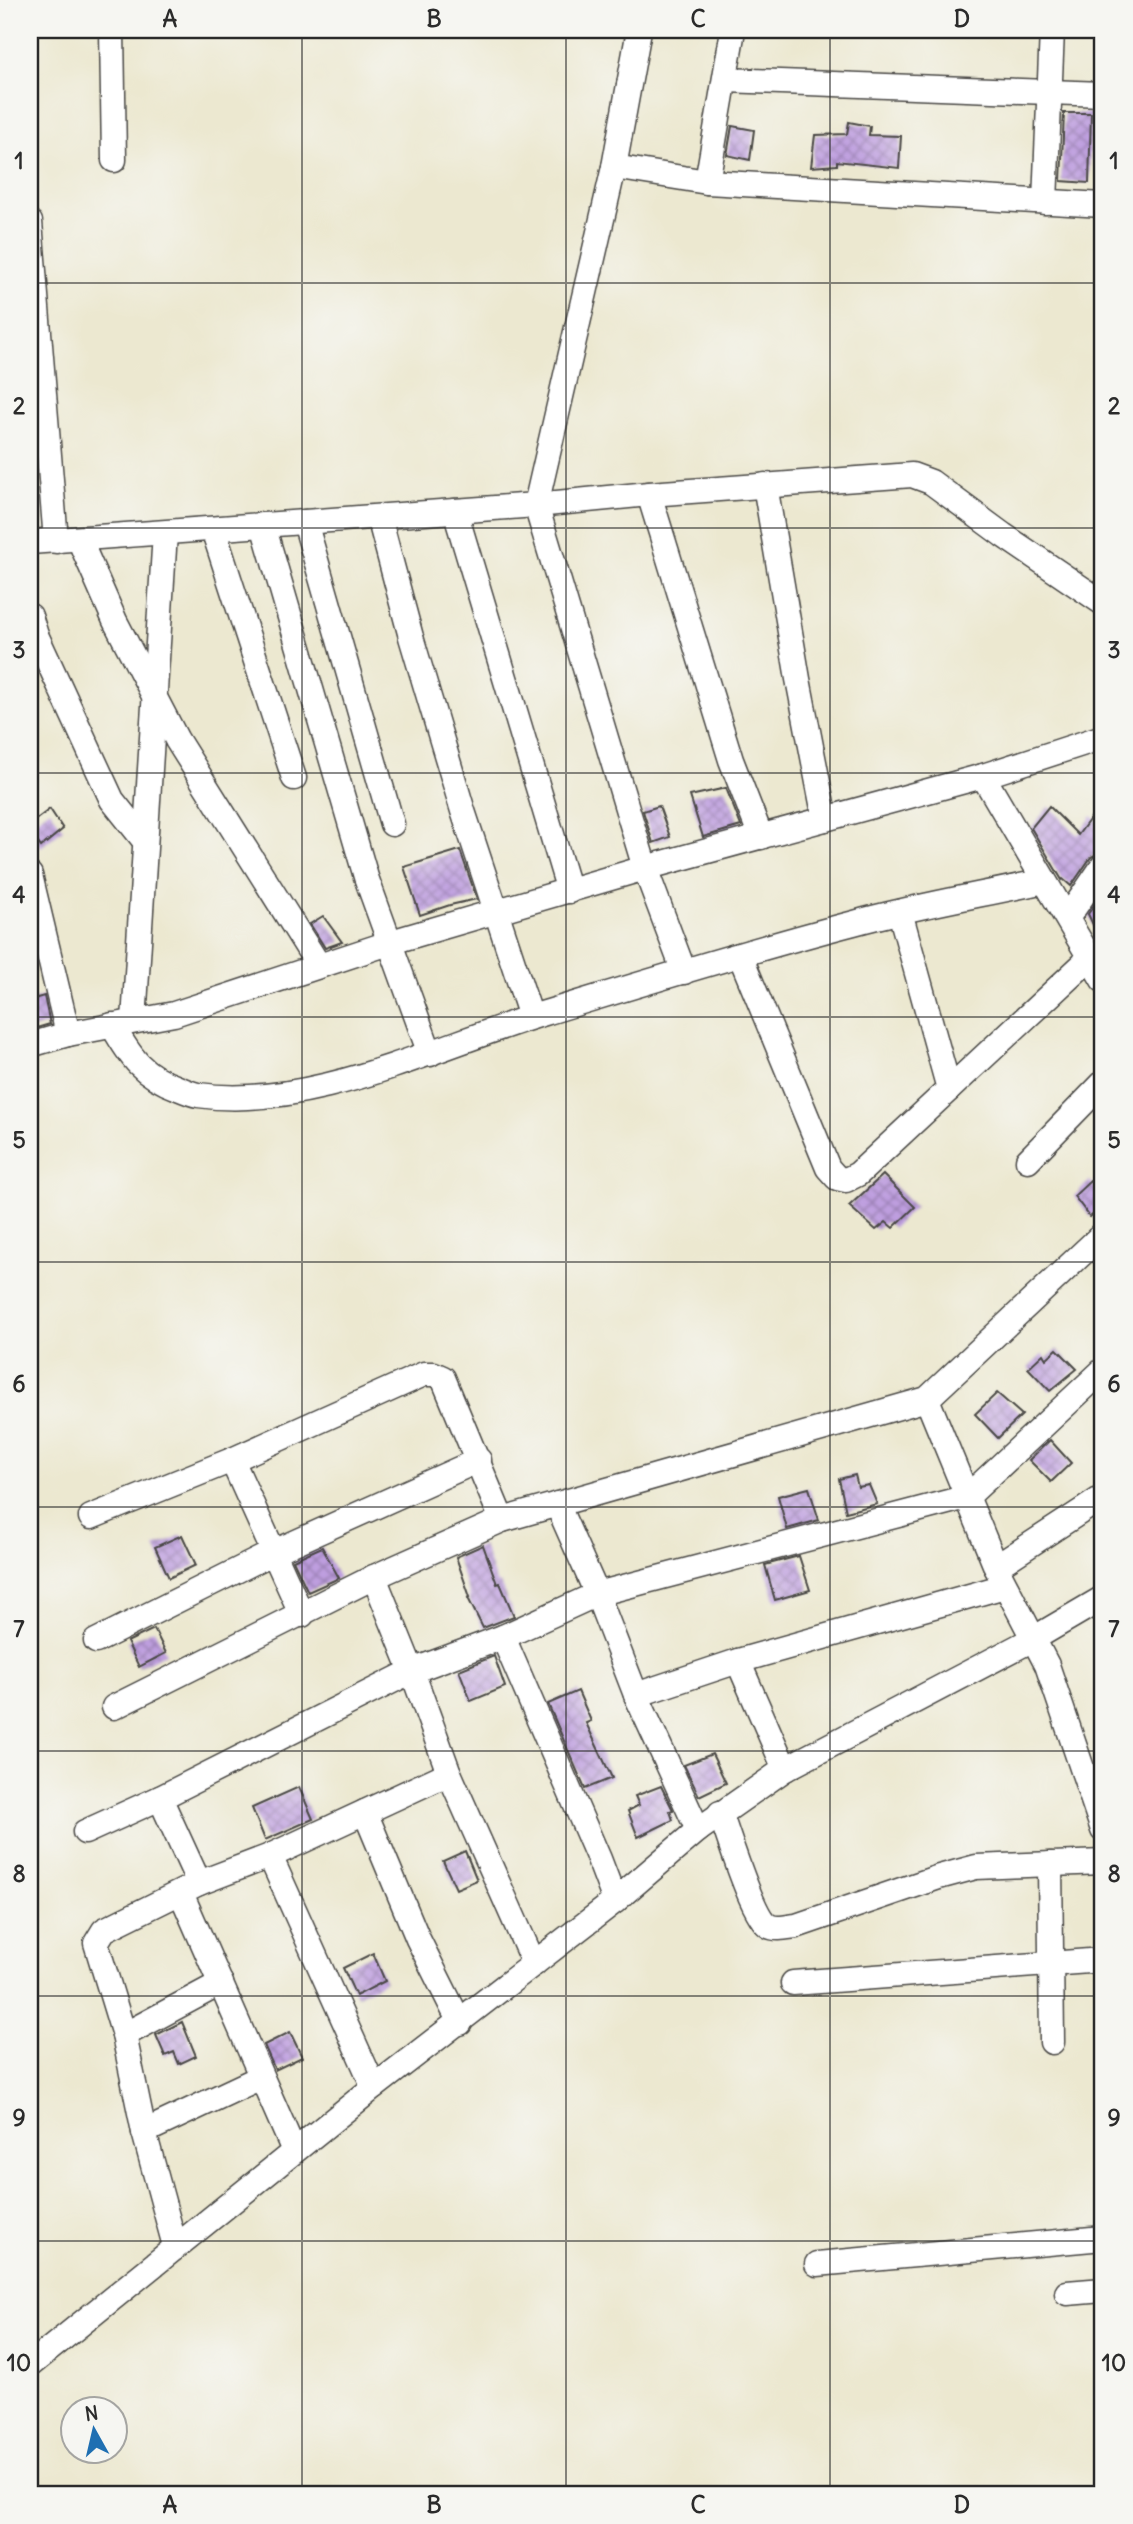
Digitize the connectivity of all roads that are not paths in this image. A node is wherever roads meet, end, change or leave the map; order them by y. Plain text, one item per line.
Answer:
1 (112, 30) edge
2 (639, 30) edge
3 (733, 30) edge
4 (1052, 30) edge
5 (724, 80) junction
6 (1051, 90) junction
7 (1103, 94) edge
8 (114, 160) dead end
9 (614, 167) junction
10 (707, 182) junction
11 (1045, 202) junction
12 (1103, 205) edge
13 (30, 222) edge
14 (765, 485) junction
15 (649, 494) junction
16 (536, 505) junction
17 (455, 511) junction
18 (379, 517) junction
19 (304, 522) junction
20 (263, 525) junction
21 (213, 529) junction
22 (165, 533) junction
23 (68, 540) junction
24 (30, 542) edge
25 (1103, 603) edge
26 (30, 616) edge
27 (154, 694) junction
28 (1100, 741) edge
29 (983, 776) junction
30 (294, 778) dead end
31 (825, 819) junction
32 (392, 824) dead end
33 (761, 837) junction
34 (144, 840) junction
35 (1103, 866) edge
36 (645, 868) junction
37 (30, 875) edge
38 (1044, 881) junction
39 (569, 891) junction
40 (497, 911) junction
41 (900, 912) junction
42 (1068, 917) junction
43 (390, 943) junction
44 (740, 955) junction
45 (1091, 957) junction
46 (319, 966) junction
47 (684, 972) junction
48 (1103, 980) edge
49 (531, 1017) junction
50 (123, 1023) junction
51 (68, 1034) junction
52 (30, 1045) edge
53 (430, 1054) junction
54 (1103, 1083) edge
55 (949, 1089) junction
56 (1028, 1160) dead end
57 (1103, 1234) edge
58 (1103, 1370) edge
59 (928, 1399) junction
60 (232, 1460) junction
61 (479, 1460) junction
62 (967, 1497) junction
63 (1103, 1497) edge
64 (557, 1504) junction
65 (91, 1517) dead end
66 (502, 1520) junction
67 (274, 1552) junction
68 (374, 1577) junction
69 (1000, 1577) junction
70 (597, 1594) junction
71 (1103, 1598) edge
72 (302, 1615) junction
73 (502, 1637) junction
74 (1033, 1639) junction
75 (96, 1641) dead end
76 (738, 1661) junction
77 (412, 1671) junction
78 (636, 1695) junction
79 (114, 1707) dead end
80 (785, 1769) junction
81 (449, 1773) junction
82 (160, 1798) junction
83 (365, 1812) junction
84 (720, 1813) junction
85 (698, 1830) junction
86 (1103, 1830) edge
87 (85, 1832) dead end
88 (270, 1856) junction
89 (1103, 1862) edge
90 (1050, 1864) junction
91 (190, 1888) junction
92 (615, 1901) junction
93 (1103, 1960) edge
94 (1051, 1962) junction
95 (534, 1965) junction
96 (221, 1983) junction
97 (793, 1983) dead end
98 (460, 2023) junction
99 (124, 2035) junction
100 (1052, 2042) dead end
101 (261, 2077) junction
102 (374, 2087) junction
103 (144, 2132) junction
104 (293, 2151) junction
105 (1103, 2238) edge
106 (175, 2246) junction
107 (817, 2264) dead end
108 (1103, 2290) edge
109 (1067, 2293) dead end
110 (30, 2365) edge

1 - 8 street
2 - 9 street
3 - 5 street
4 - 6 street
5 - 6 street
5 - 10 street
6 - 7 street
6 - 11 street
9 - 10 street
9 - 16 street
10 - 11 street
11 - 12 street
13 - 23 street
14 - 15 street
14 - 25 street
14 - 31 street
15 - 16 street
15 - 33 street
16 - 17 street
16 - 36 street
17 - 18 street
17 - 39 street
18 - 19 street
18 - 40 street
19 - 20 street
19 - 32 street
20 - 21 street
20 - 43 street
21 - 22 street
21 - 30 street
22 - 23 street
22 - 27 street
23 - 24 street
23 - 27 street
26 - 34 street
27 - 34 street
27 - 46 street
28 - 29 street
29 - 31 street
29 - 38 street
31 - 33 street
33 - 36 street
34 - 50 street
35 - 42 street
36 - 39 street
36 - 47 street
37 - 51 street
38 - 41 street
38 - 42 street
39 - 40 street
40 - 43 street
40 - 49 street
41 - 44 street
41 - 55 street
42 - 45 street
43 - 46 street
43 - 53 street
44 - 47 street
44 - 55 street
45 - 48 street
45 - 55 street
46 - 50 street
47 - 49 street
49 - 53 street
50 - 51 street
50 - 53 street
51 - 52 street
54 - 56 street
57 - 59 street
58 - 62 street
59 - 62 street
59 - 64 street
60 - 61 street
60 - 65 street
60 - 67 street
61 - 66 street
61 - 67 street
62 - 69 street
62 - 70 street
63 - 69 street
64 - 66 street
64 - 70 street
66 - 68 street
67 - 72 street
67 - 75 street
68 - 72 street
68 - 77 street
69 - 74 street
69 - 76 street
70 - 73 street
70 - 78 street
71 - 74 street
72 - 79 street
73 - 77 street
73 - 92 street
74 - 80 street
74 - 86 street
76 - 78 street
76 - 80 street
77 - 81 street
77 - 82 street
78 - 85 street
80 - 84 street
81 - 83 street
81 - 95 street
82 - 87 street
82 - 91 street
83 - 88 street
83 - 98 street
84 - 85 street
84 - 90 street
85 - 92 street
88 - 91 street
88 - 102 street
89 - 90 street
90 - 94 street
91 - 96 street
91 - 99 street
92 - 95 street
93 - 94 street
94 - 97 street
94 - 100 street
95 - 98 street
96 - 99 street
96 - 101 street
98 - 102 street
99 - 103 street
101 - 103 street
101 - 104 street
102 - 104 street
103 - 106 street
104 - 106 street
105 - 107 street
106 - 110 street
108 - 109 street

